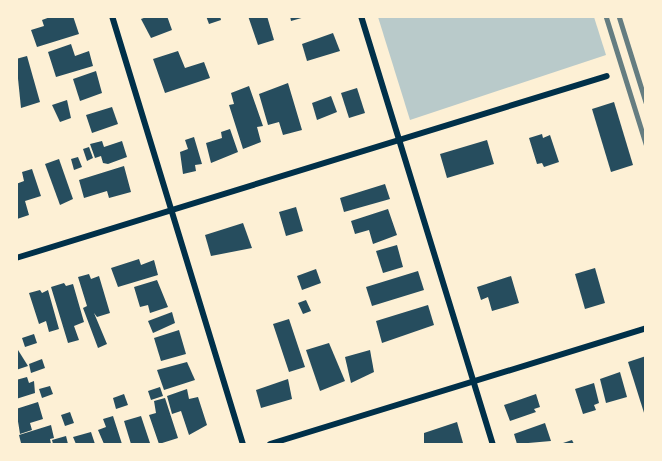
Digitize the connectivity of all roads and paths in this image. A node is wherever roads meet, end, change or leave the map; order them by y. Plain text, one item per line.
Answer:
1 (111, 16) edge
2 (361, 16) edge
3 (607, 76) dead end
4 (399, 140) junction
5 (171, 210) junction
6 (16, 258) edge
7 (645, 328) edge
8 (474, 381) junction
9 (243, 444) edge
10 (270, 444) edge
11 (493, 444) edge

1 - 5 street
2 - 4 street
3 - 4 street
4 - 5 street
4 - 8 street
5 - 6 street
5 - 9 street
7 - 8 street
8 - 10 street
8 - 11 street

